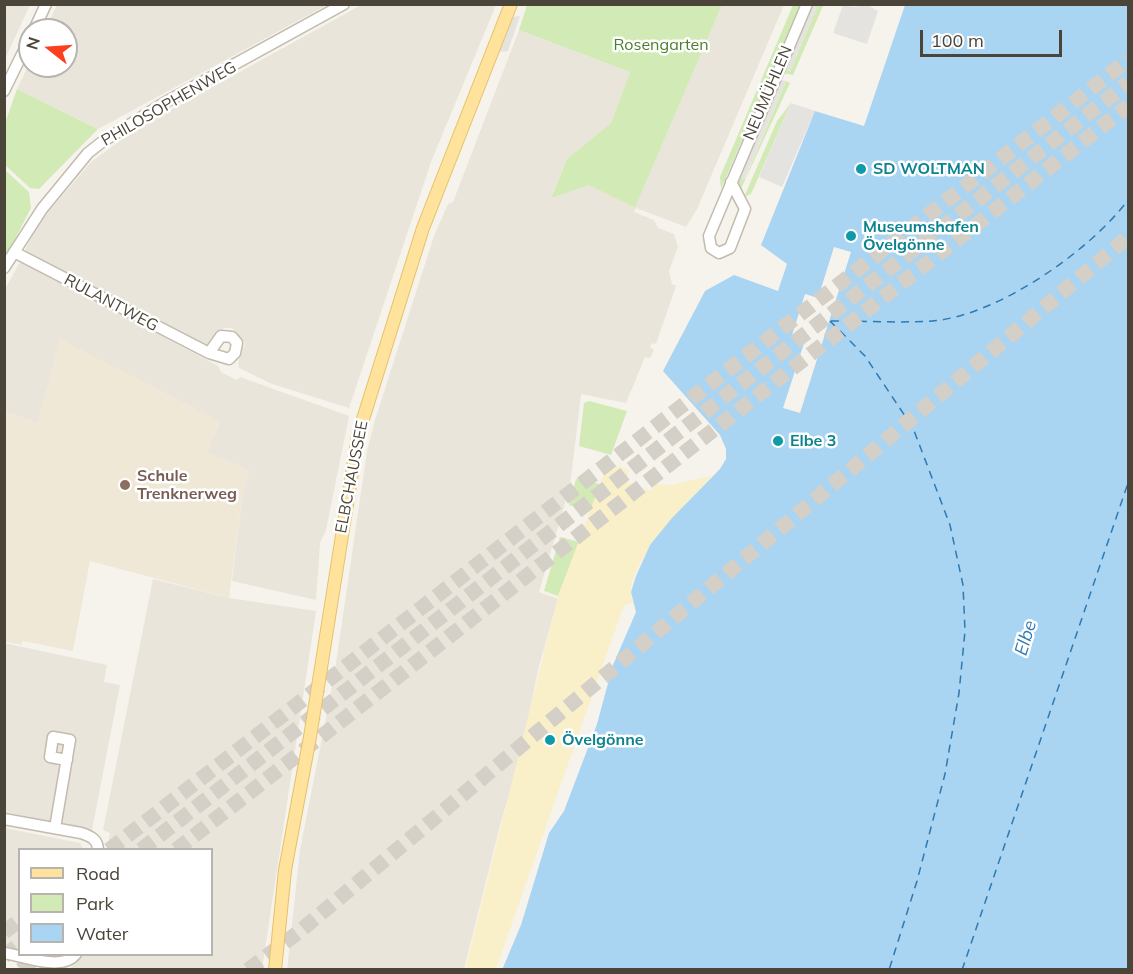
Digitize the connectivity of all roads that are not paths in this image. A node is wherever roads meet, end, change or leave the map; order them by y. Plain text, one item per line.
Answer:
1 (46, 4) edge
2 (344, 4) edge
3 (511, 4) edge
4 (807, 4) edge
5 (40, 18) edge
6 (18, 63) edge
7 (4, 92) edge
8 (731, 182) junction
9 (14, 252) junction
10 (4, 268) edge
11 (209, 353) dead end
12 (67, 760) dead end
13 (4, 819) edge
14 (55, 828) junction
15 (98, 848) edge
16 (20, 956) edge
17 (74, 956) edge
18 (275, 969) edge

1 - 5 street
2 - 9 street, PHILOSOPHENWEG
3 - 18 main road, ELBCHAUSSEE
4 - 8 street, NEUMÜHLEN
6 - 7 street
8 - 8 street, NEUMÜHLEN
9 - 10 street, PHILOSOPHENWEG
9 - 11 street, RULANTWEG
12 - 14 street
13 - 14 street
14 - 15 street
16 - 17 street

